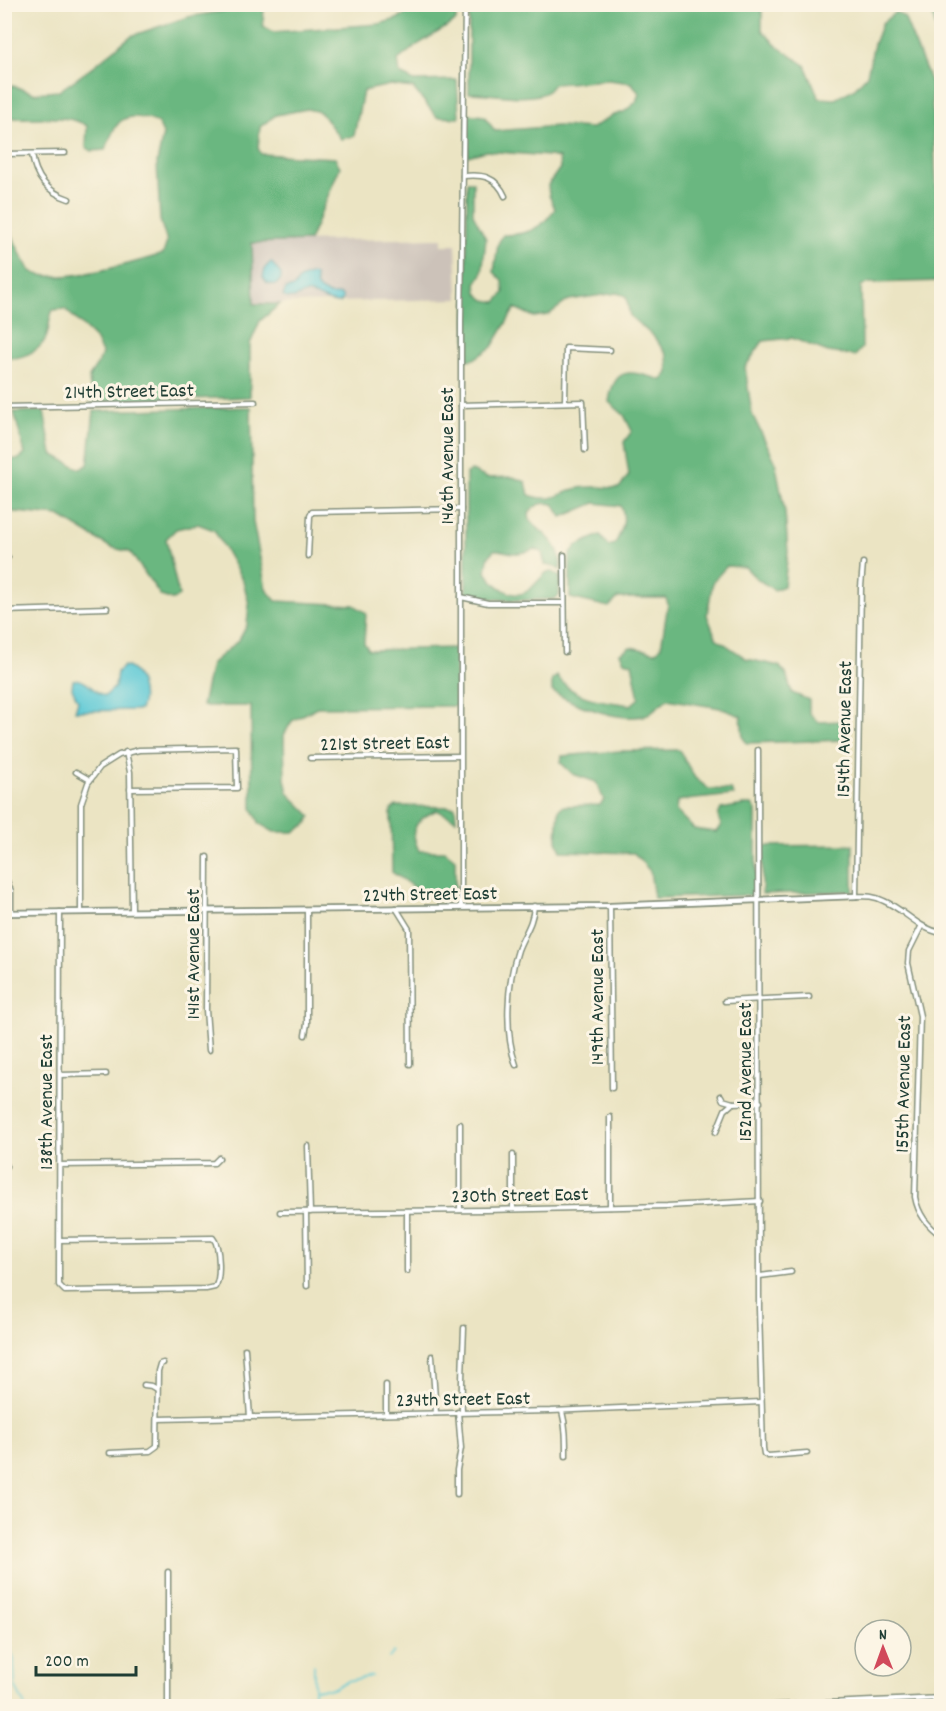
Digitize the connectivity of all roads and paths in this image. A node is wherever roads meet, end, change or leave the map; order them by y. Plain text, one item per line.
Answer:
1 (465, 4) edge
2 (64, 153) dead end
3 (4, 154) edge
4 (32, 154) junction
5 (463, 176) junction
6 (505, 196) dead end
7 (69, 199) dead end
8 (610, 350) dead end
9 (565, 401) junction
10 (255, 402) dead end
11 (461, 405) junction
12 (4, 407) edge
13 (585, 450) dead end
14 (461, 509) junction
15 (564, 555) dead end
16 (308, 556) dead end
17 (863, 563) dead end
18 (461, 597) junction
19 (563, 603) junction
20 (107, 608) dead end
21 (4, 611) edge
22 (564, 652) dead end
23 (758, 750) dead end
24 (126, 752) junction
25 (460, 756) junction
26 (310, 758) dead end
27 (76, 772) dead end
28 (90, 780) junction
29 (130, 789) junction
30 (207, 857) dead end
31 (7, 881) dead end
32 (856, 896) junction
33 (759, 900) junction
34 (534, 906) junction
35 (610, 906) junction
36 (461, 907) junction
37 (396, 908) junction
38 (307, 910) junction
39 (207, 911) junction
40 (60, 912) junction
41 (81, 912) junction
42 (132, 912) junction
43 (4, 913) edge
44 (12, 913) junction
45 (921, 927) junction
46 (942, 933) edge
47 (808, 997) dead end
48 (759, 999) junction
49 (725, 1001) dead end
50 (305, 1035) dead end
51 (209, 1050) dead end
52 (410, 1064) dead end
53 (516, 1065) dead end
54 (106, 1074) dead end
55 (60, 1075) junction
56 (612, 1088) dead end
57 (759, 1102) junction
58 (733, 1103) junction
59 (726, 1108) junction
60 (610, 1117) dead end
61 (460, 1124) dead end
62 (716, 1132) dead end
63 (308, 1146) dead end
64 (513, 1155) dead end
65 (219, 1158) dead end
66 (60, 1165) junction
67 (760, 1201) junction
68 (610, 1207) junction
69 (513, 1209) junction
70 (460, 1210) junction
71 (407, 1211) junction
72 (280, 1212) dead end
73 (308, 1212) junction
74 (941, 1236) edge
75 (59, 1240) junction
76 (407, 1271) dead end
77 (791, 1272) dead end
78 (760, 1276) junction
79 (307, 1286) dead end
80 (464, 1328) dead end
81 (245, 1349) dead end
82 (432, 1356) dead end
83 (162, 1363) dead end
84 (386, 1384) dead end
85 (144, 1385) dead end
86 (157, 1390) junction
87 (761, 1402) junction
88 (562, 1411) junction
89 (460, 1412) junction
90 (436, 1413) junction
91 (386, 1414) junction
92 (250, 1417) junction
93 (158, 1419) junction
94 (110, 1452) dead end
95 (807, 1453) dead end
96 (566, 1456) dead end
97 (457, 1494) dead end
98 (168, 1572) dead end
99 (942, 1698) edge
100 (862, 1704) edge
101 (168, 1707) edge
102 (759, 1707) edge

1 - 5 street, 146th Avenue East
2 - 4 street
3 - 4 street
4 - 7 street
5 - 6 street
5 - 11 street, 146th Avenue East
8 - 9 street
9 - 11 street
9 - 13 street
10 - 12 street, 214th Street East
11 - 14 street, 146th Avenue East
14 - 16 street
14 - 18 street, 146th Avenue East
15 - 19 street
17 - 32 street, 154th Avenue East
18 - 19 street
18 - 25 street, 146th Avenue East
19 - 22 street
20 - 21 street
23 - 33 street, 152nd Avenue East
24 - 28 street
24 - 29 street
24 - 29 street
25 - 26 street, 221st Street East
25 - 36 street, 146th Avenue East
27 - 28 street
28 - 41 street
29 - 42 street
30 - 39 street, 141st Avenue East
31 - 44 street
32 - 33 street, 224th Street East
32 - 45 street
33 - 35 street, 224th Street East
33 - 48 street, 152nd Avenue East
34 - 35 street, 224th Street East
34 - 36 street, 224th Street East
34 - 53 street
35 - 56 street, 149th Avenue East
36 - 37 street, 224th Street East
37 - 38 street, 224th Street East
37 - 52 street
38 - 39 street, 224th Street East
38 - 50 street
39 - 42 street, 224th Street East
39 - 51 street, 141st Avenue East
40 - 41 street, 224th Street East
40 - 44 street, 224th Street East
40 - 55 street, 138th Avenue East
41 - 42 street, 224th Street East
43 - 44 street, 224th Street East
45 - 46 street
45 - 74 street, 155th Avenue East
47 - 48 street
48 - 49 street
48 - 57 street, 152nd Avenue East
54 - 55 street
55 - 66 street, 138th Avenue East
57 - 58 street
57 - 67 street, 152nd Avenue East
58 - 59 street
58 - 59 street
59 - 62 street
60 - 68 street
61 - 70 street
63 - 73 street
64 - 69 street
65 - 66 street
66 - 75 street, 138th Avenue East
67 - 68 street, 230th Street East
67 - 78 street, 152nd Avenue East
68 - 69 street, 230th Street East
69 - 70 street, 230th Street East
70 - 71 street, 230th Street East
71 - 73 street, 230th Street East
71 - 76 street
72 - 73 street, 230th Street East
73 - 79 street
75 - 75 street, 138th Avenue East
77 - 78 street
78 - 87 street, 152nd Avenue East
80 - 89 street
81 - 92 street
82 - 90 street
83 - 86 street
84 - 91 street
85 - 86 street
86 - 93 street
87 - 88 street, 234th Street East
87 - 95 street
88 - 89 street, 234th Street East
88 - 96 street
89 - 90 street, 234th Street East
89 - 97 street
90 - 91 street, 234th Street East
91 - 92 street, 234th Street East
92 - 93 street, 234th Street East
93 - 94 street
98 - 101 street
99 - 100 street
100 - 102 street

